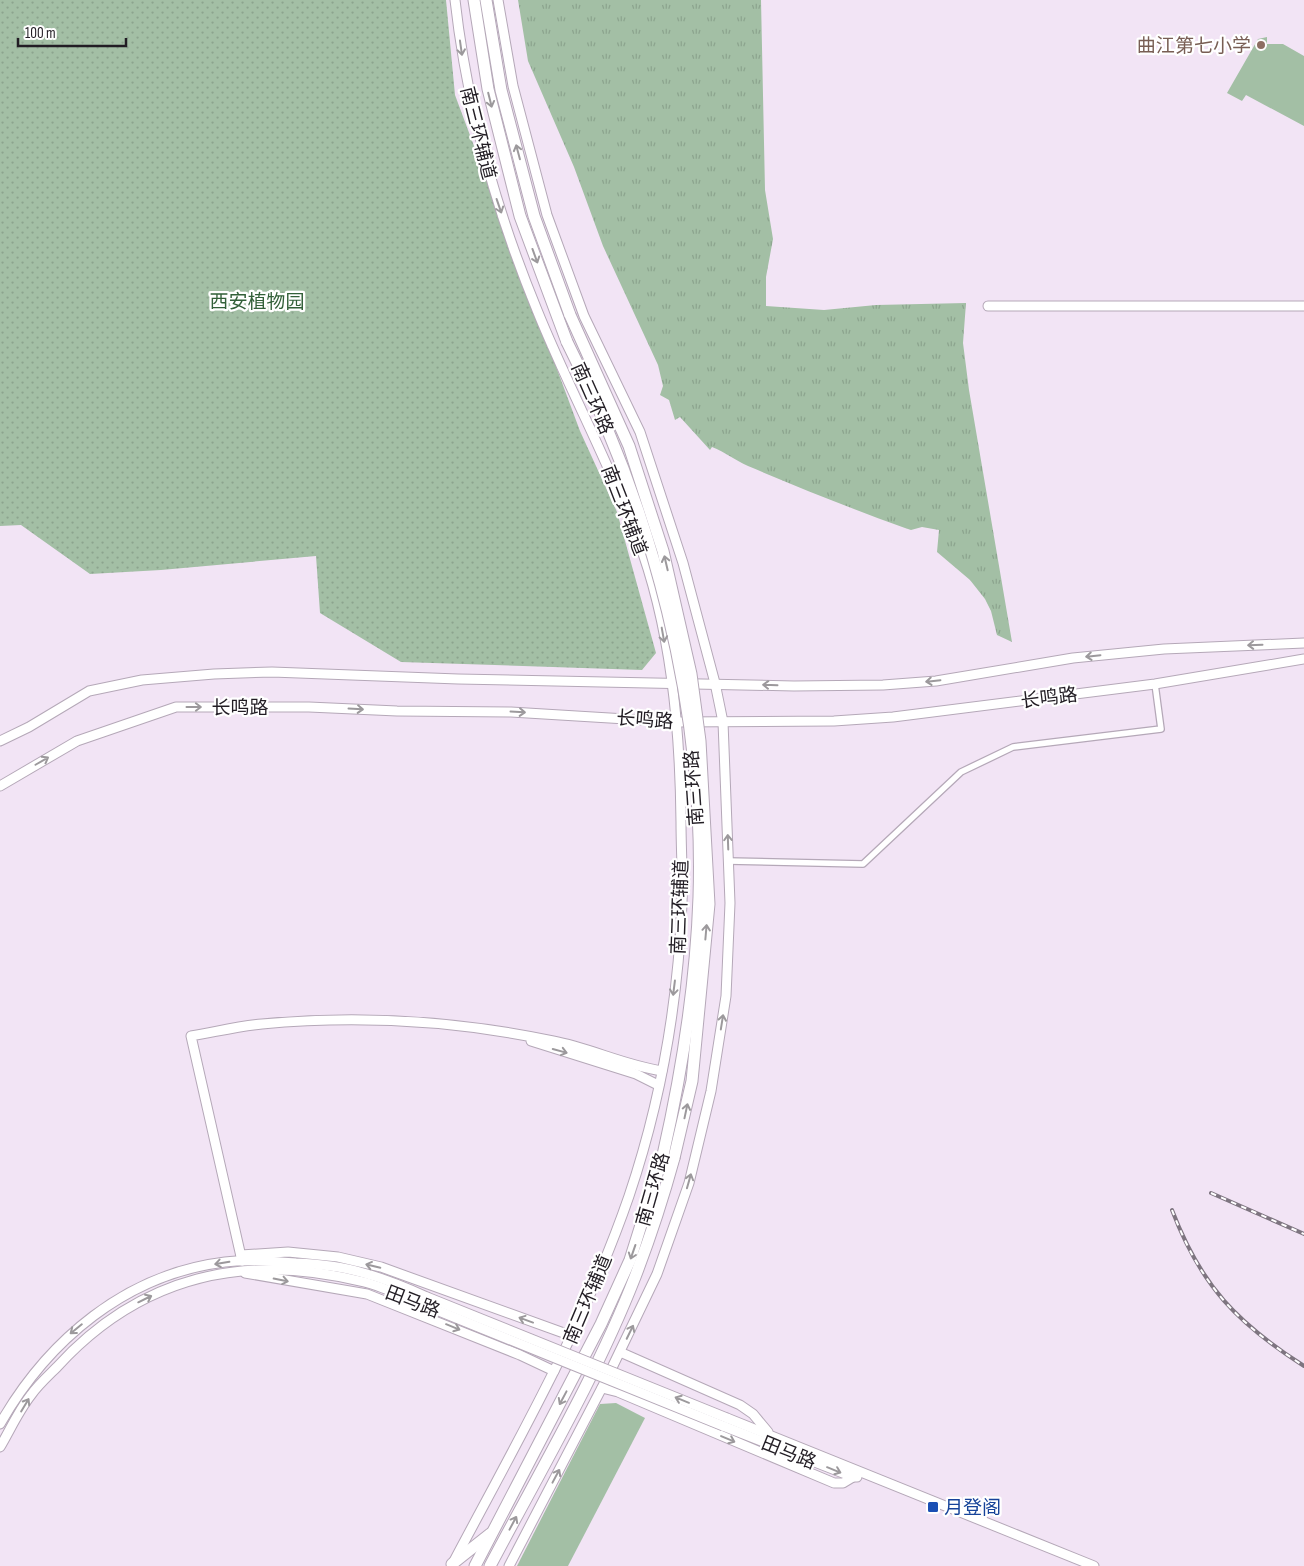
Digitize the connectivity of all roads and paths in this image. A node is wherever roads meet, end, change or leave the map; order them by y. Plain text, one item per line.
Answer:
1 (455, 0) edge
2 (474, 0) edge
3 (486, 0) edge
4 (498, 0) edge
5 (988, 306) dead end
6 (1304, 306) edge
7 (1304, 643) edge
8 (1304, 659) edge
9 (715, 683) junction
10 (671, 684) junction
11 (1156, 684) junction
12 (675, 722) junction
13 (723, 722) junction
14 (0, 741) edge
15 (0, 786) edge
16 (728, 861) junction
17 (514, 1035) junction
18 (662, 1071) junction
19 (658, 1085) junction
20 (241, 1258) junction
21 (233, 1271) junction
22 (426, 1300) junction
23 (572, 1336) junction
24 (620, 1352) junction
25 (554, 1371) junction
26 (602, 1388) junction
27 (0, 1421) edge
28 (725, 1422) junction
29 (10, 1430) junction
30 (770, 1434) junction
31 (1, 1441) edge
32 (868, 1476) junction
33 (853, 1477) junction
34 (493, 1532) junction
35 (452, 1565) edge
36 (475, 1566) edge
37 (490, 1566) edge
38 (509, 1566) edge
39 (1094, 1566) edge

1 -> 10 main road, 南三环辅道
2 -> 34 highway, 南三环路, bridge
37 -> 3 highway, 南三环路, bridge
4 - 9 main road, 南三环辅道
5 - 6 main road
7 -> 9 main road, 长鸣路
8 - 11 main road, 长鸣路
9 - 10 main road, 长鸣路
9 - 13 main road, 南三环辅道
10 - 12 main road, 南三环辅道
10 - 14 main road, 长鸣路
11 - 13 main road, 长鸣路
11 - 16 street
12 - 13 main road, 长鸣路
15 -> 12 main road, 长鸣路
12 -> 18 main road, 南三环辅道
16 -> 13 main road, 南三环辅道
24 -> 16 main road, 南三环辅道
17 - 18 main road
17 -> 19 main road
17 - 20 main road
18 - 19 main road, 南三环辅道
19 - 23 main road, 南三环辅道
20 - 22 main road, 田马路
23 -> 20 main road
20 -> 27 main road, 田马路
21 - 22 main road, 田马路
21 -> 25 main road
29 -> 21 main road, 田马路
22 - 28 main road, 田马路, bridge
23 - 25 main road, 南三环辅道
24 - 26 main road, 南三环辅道
24 - 30 main road
25 - 35 main road, 南三环辅道
26 -> 33 main road
38 -> 26 main road, 南三环辅道
27 - 29 main road
28 - 30 main road, 田马路
28 -> 33 main road, 田马路
29 - 31 main road, 田马路
30 - 32 main road, 田马路
32 - 33 main road, 田马路
32 - 39 main road, 田马路
34 - 35 highway
34 - 36 highway, 南三环路

